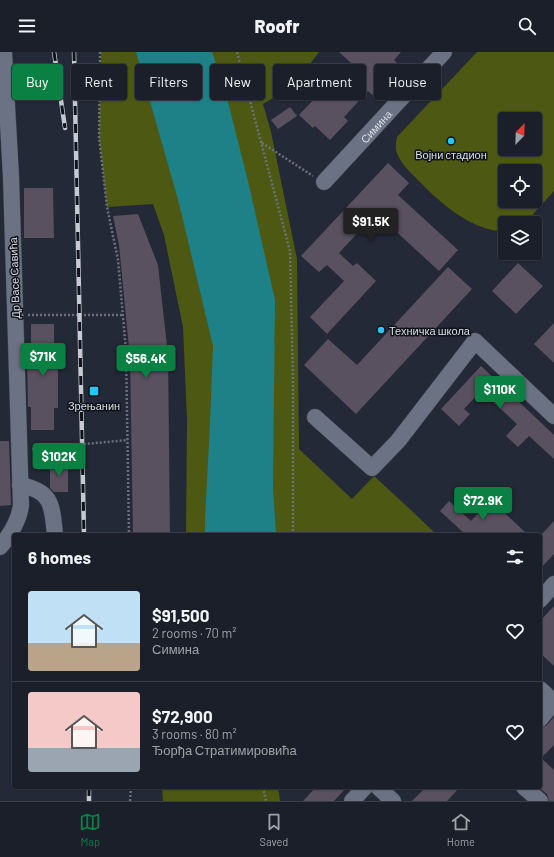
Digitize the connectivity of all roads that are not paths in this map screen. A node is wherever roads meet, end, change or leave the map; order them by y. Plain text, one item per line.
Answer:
1 (4, 52) edge
2 (444, 52) edge
3 (6, 177) edge
4 (324, 182) road end
5 (554, 416) edge
6 (315, 417) dead end
7 (20, 485) junction
8 (55, 533) edge
9 (0, 547) edge
10 (554, 584) edge
11 (542, 598) edge
12 (542, 691) edge
13 (542, 717) edge
14 (363, 789) edge
15 (380, 789) edge
16 (526, 789) edge
17 (352, 801) edge
18 (393, 801) edge
19 (540, 801) edge

1 - 3 street, Др Васе Савића
2 - 4 street, Симина
3 - 7 street, Др Васе Савића
5 - 6 street
7 - 8 street
7 - 9 street, Др Васе Савића
10 - 11 street
12 - 13 street
14 - 17 street
15 - 18 street
16 - 19 street

